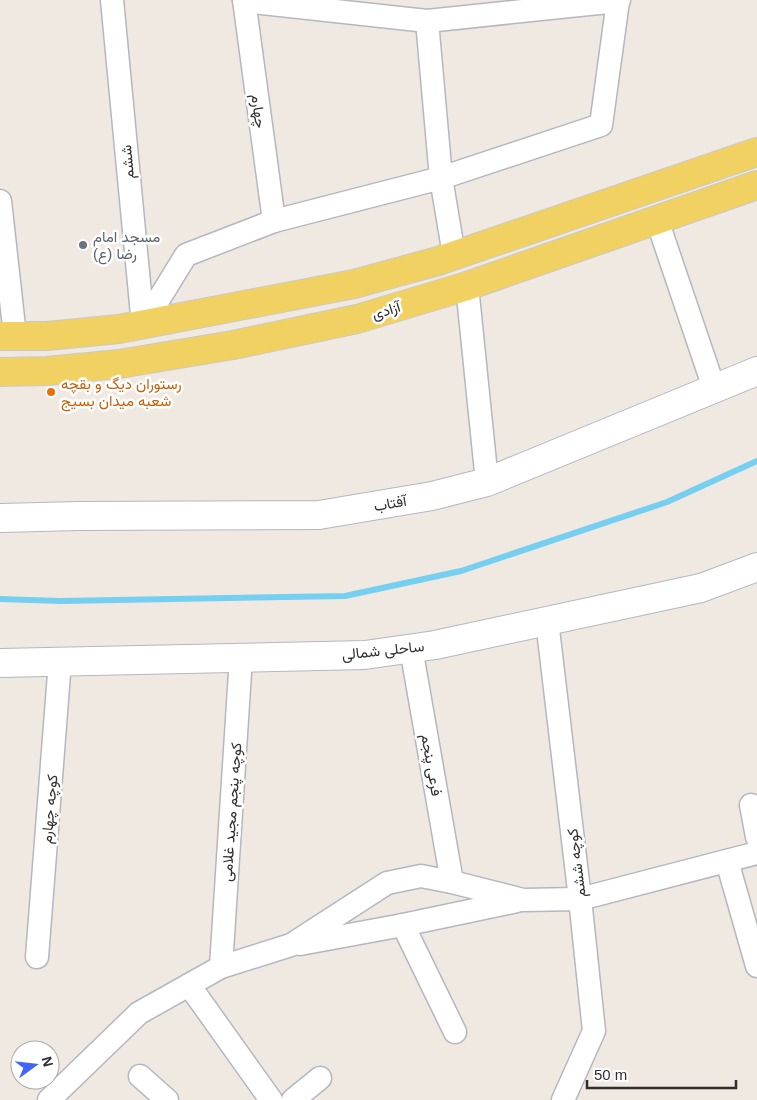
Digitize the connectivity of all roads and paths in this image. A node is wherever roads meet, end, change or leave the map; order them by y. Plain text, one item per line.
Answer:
1 (112, 0) edge
2 (244, 0) edge
3 (619, 1) edge
4 (427, 21) junction
5 (757, 152) edge
6 (441, 178) junction
7 (757, 185) edge
8 (0, 201) edge
9 (657, 220) junction
10 (274, 221) junction
11 (454, 255) junction
12 (467, 286) junction
13 (143, 325) junction
14 (8, 336) edge
15 (757, 371) edge
16 (0, 372) edge
17 (714, 388) junction
18 (487, 482) junction
19 (0, 518) edge
20 (757, 567) edge
21 (547, 621) junction
22 (412, 648) junction
23 (241, 657) junction
24 (60, 661) junction
25 (0, 663) edge
26 (751, 805) dead end
27 (757, 837) edge
28 (757, 854) edge
29 (727, 861) junction
30 (452, 882) junction
31 (580, 899) junction
32 (523, 900) junction
33 (403, 925) junction
34 (291, 945) junction
35 (37, 957) dead end
36 (757, 966) edge
37 (221, 967) junction
38 (189, 985) junction
39 (455, 1032) dead end
40 (140, 1076) dead end
41 (320, 1078) dead end
42 (49, 1100) edge
43 (167, 1100) edge
44 (271, 1100) edge
45 (293, 1100) edge
46 (563, 1100) edge

1 - 13 street, ششم
2 - 4 street
2 - 10 street, چهارم
3 - 4 street
3 - 6 street
4 - 6 street
5 - 11 main road
6 - 10 street
6 - 11 street
7 - 9 main road, آزادی
8 - 14 street
9 - 12 main road, آزادی
9 - 17 street
10 - 13 street
11 - 13 main road
12 - 16 main road, آزادی
12 - 18 street
13 - 14 main road
15 - 17 street, آفتاب
17 - 18 street, آفتاب
18 - 19 street, آفتاب
20 - 21 street, ساحلی شمالی
21 - 22 street, ساحلی شمالی
21 - 31 street, کوچه ششم
22 - 23 street, ساحلی شمالی
22 - 30 street, فرعی پنجم
23 - 24 street, ساحلی شمالی
23 - 37 street, کوچه پنجم مجید غلامی
24 - 25 street, ساحلی شمالی
24 - 35 street, کوچه چهارم
26 - 27 street
28 - 29 street
29 - 31 street
29 - 36 street
30 - 32 street
30 - 34 street
31 - 32 street
31 - 46 street, کوچه ششم
32 - 33 street
33 - 34 street
33 - 39 street
34 - 37 street
37 - 38 street
38 - 42 street
38 - 44 street
40 - 43 street
41 - 45 street

